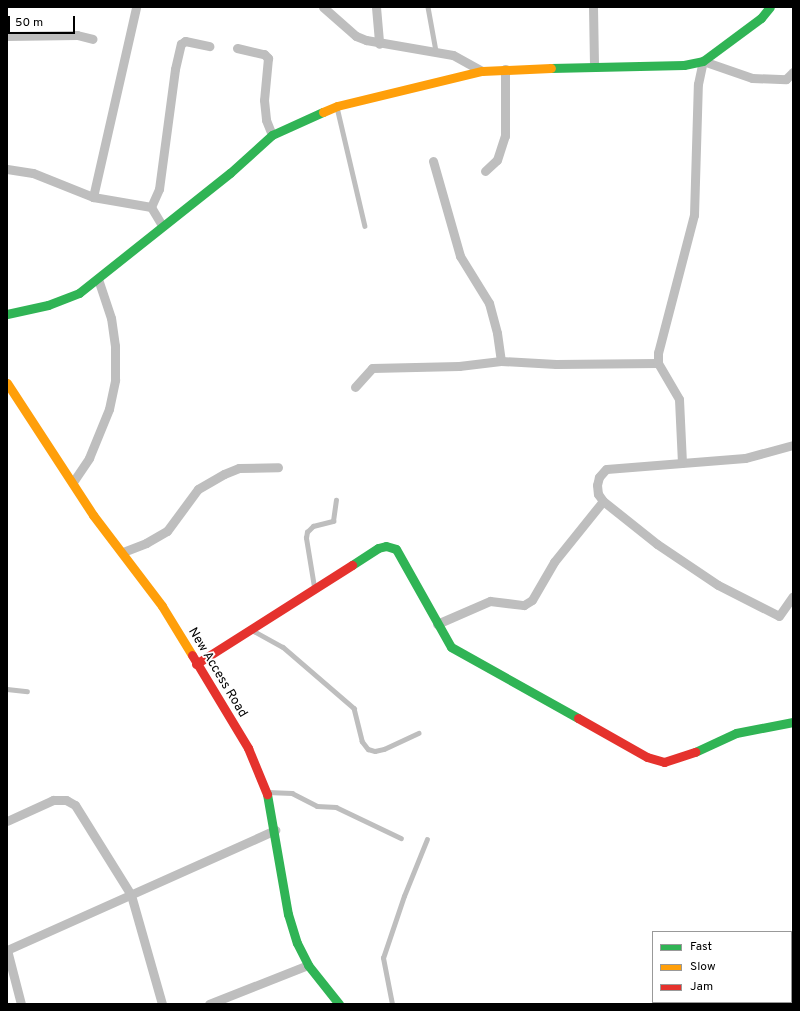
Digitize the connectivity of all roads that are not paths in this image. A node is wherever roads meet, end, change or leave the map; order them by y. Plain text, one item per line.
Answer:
1 (136, 7) edge
2 (324, 7) edge
3 (376, 7) edge
4 (428, 7) edge
5 (593, 7) edge
6 (770, 7) edge
7 (7, 36) edge
8 (93, 39) dead end
9 (379, 44) junction
10 (209, 46) dead end
11 (237, 48) dead end
12 (436, 51) junction
13 (703, 61) junction
14 (594, 66) junction
15 (505, 69) junction
16 (482, 71) junction
17 (793, 72) edge
18 (337, 106) junction
19 (272, 135) junction
20 (433, 161) dead end
21 (7, 169) edge
22 (485, 171) dead end
23 (93, 197) junction
24 (151, 207) junction
25 (162, 225) junction
26 (365, 226) dead end
27 (98, 279) junction
28 (7, 314) edge
29 (501, 361) junction
30 (658, 363) junction
31 (7, 383) edge
32 (355, 387) dead end
33 (793, 445) edge
34 (682, 463) junction
35 (278, 467) dead end
36 (73, 482) junction
37 (336, 500) dead end
38 (603, 501) junction
39 (123, 552) junction
40 (314, 589) junction
41 (793, 596) edge
42 (437, 624) junction
43 (250, 630) junction
44 (196, 664) junction
45 (7, 689) edge
46 (27, 691) dead end
47 (793, 722) edge
48 (418, 733) dead end
49 (267, 792) junction
50 (7, 821) edge
51 (275, 830) junction
52 (401, 838) dead end
53 (427, 839) dead end
54 (131, 895) junction
55 (7, 950) edge
56 (308, 965) junction
57 (22, 1004) edge
58 (162, 1004) edge
59 (209, 1004) edge
60 (339, 1004) edge
61 (392, 1004) edge

1 - 23 street
2 - 9 street
3 - 9 street
4 - 12 lane
5 - 14 street
6 - 13 street
7 - 8 street
9 - 12 street
10 - 24 street
11 - 19 street
12 - 16 street
13 - 14 street
13 - 17 street
13 - 30 street
14 - 15 street
15 - 16 street
15 - 22 street
16 - 18 street
18 - 19 street
18 - 26 lane
19 - 25 street
20 - 29 street
21 - 23 street
23 - 24 street
24 - 25 street
25 - 27 street
27 - 28 street
27 - 36 street
29 - 30 street
29 - 32 street
30 - 34 street
31 - 36 street, New Access Road
33 - 34 street
34 - 38 street
35 - 39 street
36 - 39 street, New Access Road
37 - 40 lane
38 - 41 street
38 - 42 street
39 - 44 street, New Access Road
40 - 42 street
40 - 43 street
42 - 47 street
43 - 44 street
43 - 48 lane
44 - 49 street, New Access Road
45 - 46 lane
49 - 51 street, New Access Road
49 - 52 lane
50 - 54 street
51 - 54 street
51 - 56 street, New Access Road
53 - 61 lane
54 - 55 street
54 - 58 street
55 - 57 street
56 - 59 street
56 - 60 street, New Access Road

